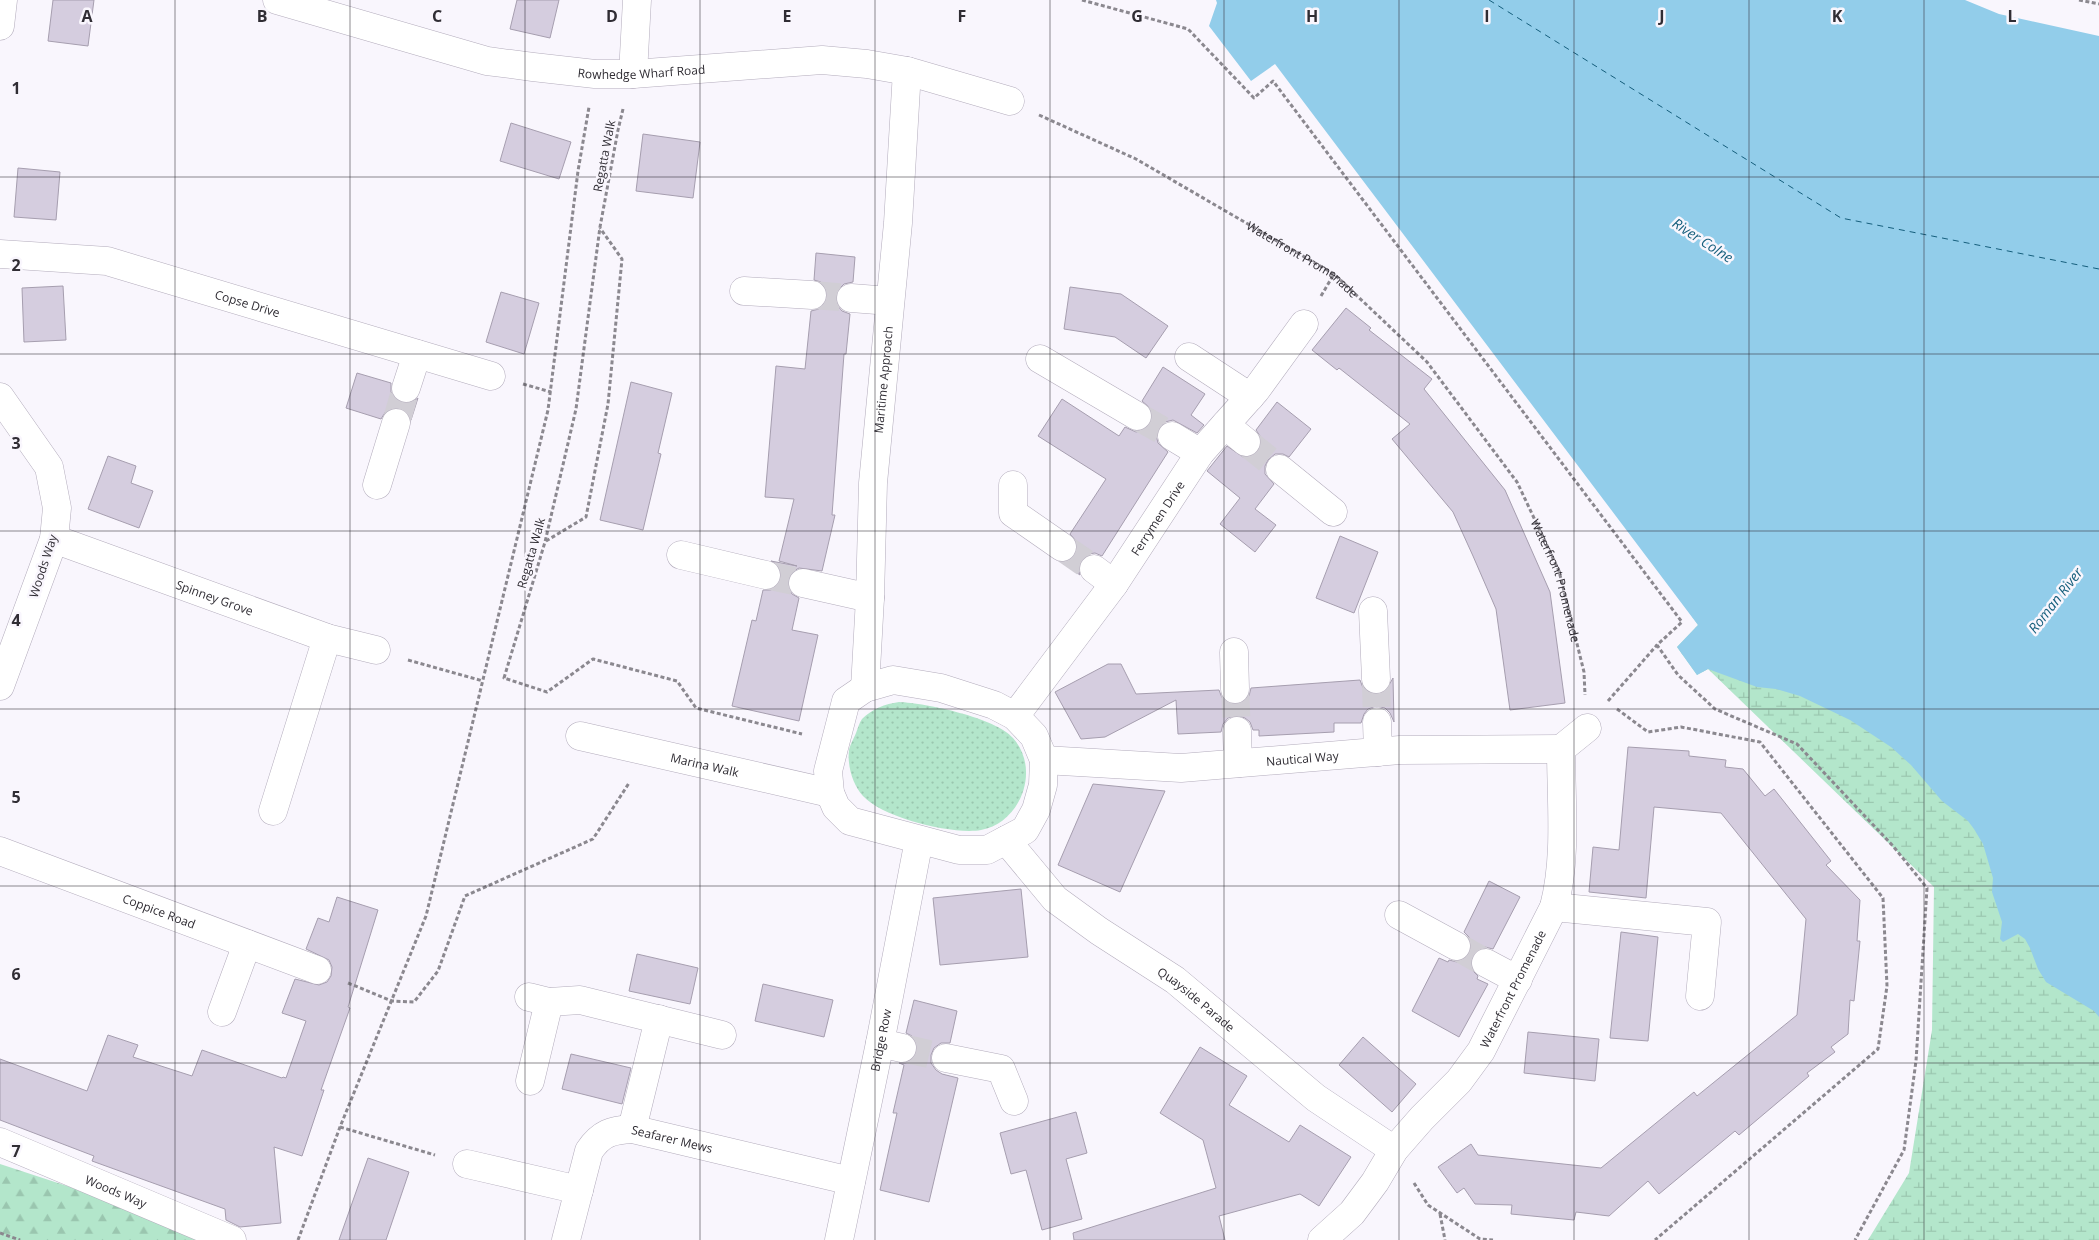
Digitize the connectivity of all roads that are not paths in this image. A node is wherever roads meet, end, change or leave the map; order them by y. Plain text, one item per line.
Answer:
1 (2, 0) edge
2 (277, 0) edge
3 (637, 0) edge
4 (0, 26) edge
5 (907, 72) junction
6 (633, 74) junction
7 (1010, 101) road end
8 (0, 254) edge
9 (744, 291) dead end
10 (812, 295) tunnel mouth
11 (851, 298) tunnel mouth
12 (890, 301) junction
13 (1304, 324) dead end
14 (417, 354) junction
15 (1189, 358) dead end
16 (1040, 360) dead end
17 (491, 376) dead end
18 (406, 388) tunnel mouth
19 (0, 397) edge
20 (1250, 397) junction
21 (1137, 416) tunnel mouth
22 (396, 423) tunnel mouth
23 (1225, 425) junction
24 (1172, 436) tunnel mouth
25 (1246, 442) tunnel mouth
26 (1200, 454) junction
27 (1280, 469) tunnel mouth
28 (378, 485) dead end
29 (1013, 485) dead end
30 (1334, 512) dead end
31 (54, 539) junction
32 (1062, 547) tunnel mouth
33 (681, 555) dead end
34 (766, 575) tunnel mouth
35 (803, 582) tunnel mouth
36 (870, 598) junction
37 (1373, 611) dead end
38 (327, 638) junction
39 (376, 650) road end
40 (1234, 652) dead end
41 (1376, 679) tunnel mouth
42 (0, 686) edge
43 (865, 688) junction
44 (1235, 689) tunnel mouth
45 (1016, 716) junction
46 (1377, 722) tunnel mouth
47 (1587, 728) road end
48 (1236, 731) tunnel mouth
49 (580, 736) dead end
50 (1561, 749) junction
51 (1389, 751) junction
52 (1044, 760) junction
53 (1238, 763) junction
54 (830, 793) junction
55 (273, 811) dead end
56 (919, 840) junction
57 (1006, 840) junction
58 (0, 851) edge
59 (1554, 907) junction
60 (1400, 915) dead end
61 (247, 944) junction
62 (1456, 946) tunnel mouth
63 (1486, 963) tunnel mouth
64 (317, 970) road end
65 (1518, 980) junction
66 (1700, 996) dead end
67 (222, 1012) dead end
68 (659, 1019) junction
69 (722, 1035) dead end
70 (946, 1058) tunnel mouth
71 (530, 1081) dead end
72 (1014, 1101) dead end
73 (632, 1129) junction
74 (0, 1142) edge
75 (1394, 1150) junction
76 (467, 1164) road end
77 (851, 1181) junction
78 (579, 1190) junction
79 (232, 1240) edge
80 (566, 1240) edge
81 (839, 1240) edge
82 (1322, 1240) edge

1 - 4 street
2 - 6 street, Rowhedge Wharf Road
3 - 6 street
5 - 6 street, Rowhedge Wharf Road
5 - 7 street, Rowhedge Wharf Road
5 - 12 street, Maritime Approach
8 - 14 street, Copse Drive
9 - 10 street
11 - 12 street
12 - 36 street, Maritime Approach
13 - 20 street, Ferrymen Drive
14 - 17 street, Copse Drive
14 - 18 street
15 - 20 street
16 - 21 street
19 - 31 street, Woods Way
20 - 23 street, Ferrymen Drive
22 - 28 street
23 - 25 street
23 - 26 street, Ferrymen Drive
24 - 26 street
26 - 45 street, Ferrymen Drive
27 - 30 street
29 - 32 street
31 - 38 street, Spinney Grove
31 - 42 street, Woods Way
33 - 34 street
35 - 36 street
36 - 43 street, Maritime Approach
37 - 41 street
38 - 39 street, Spinney Grove
38 - 55 street
40 - 44 street
43 - 45 street
43 - 54 street
45 - 52 street
46 - 51 street
47 - 50 street
48 - 53 street
49 - 54 street, Marina Walk
50 - 51 street, Nautical Way
50 - 59 street, Waterfront Promenade
51 - 53 street, Nautical Way
52 - 53 street, Nautical Way
52 - 57 street
54 - 56 street
56 - 57 street
56 - 77 street, Bridge Row
57 - 75 street, Quayside Parade
58 - 61 street, Coppice Road
59 - 65 street, Waterfront Promenade
59 - 66 street
60 - 62 street
61 - 64 street, Coppice Road
61 - 67 street
63 - 65 street
65 - 75 street, Waterfront Promenade
68 - 69 street
68 - 71 street
68 - 73 street
70 - 72 street
73 - 77 street, Seafarer Mews
73 - 78 street, Seafarer Mews
74 - 79 street, Woods Way
75 - 82 street, Waterfront Promenade
76 - 78 street
77 - 81 street, Bridge Row
78 - 80 street, Seafarer Mews

